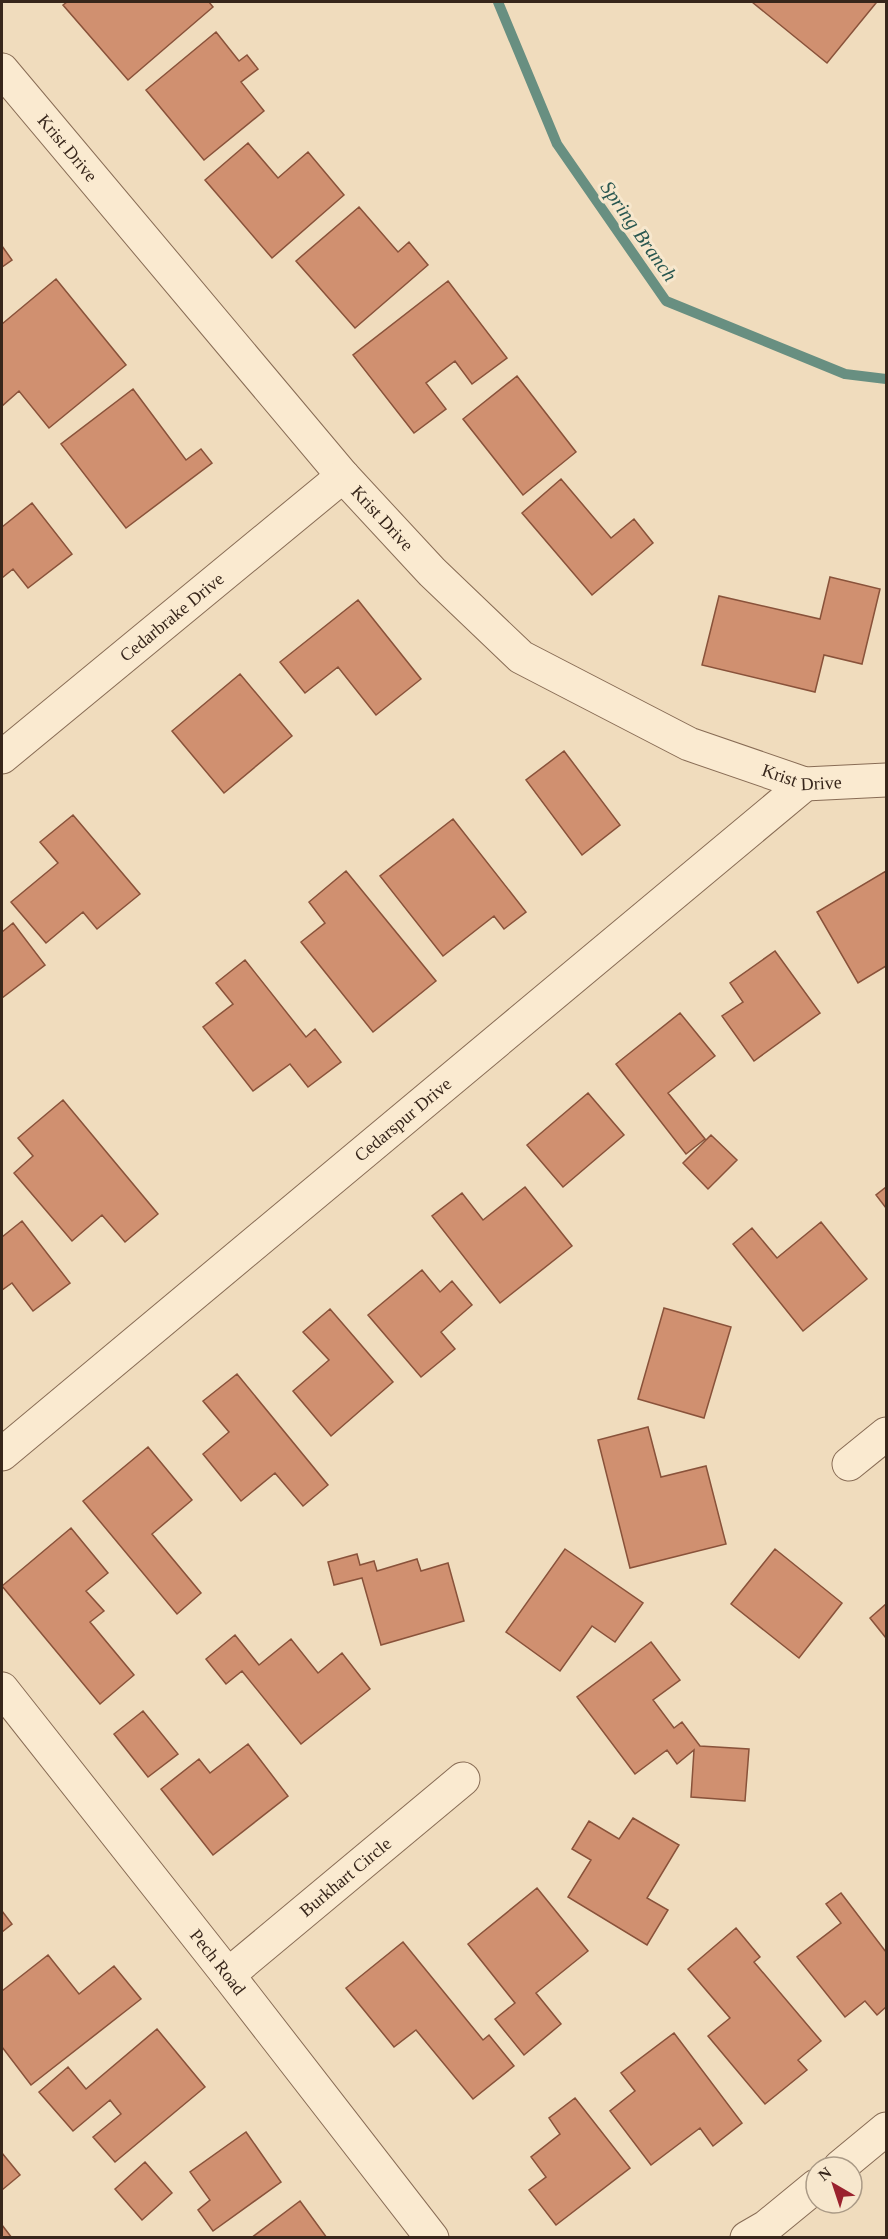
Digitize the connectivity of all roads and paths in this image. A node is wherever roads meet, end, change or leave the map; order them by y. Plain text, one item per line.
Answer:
1 (2, 70) edge
2 (343, 476) junction
3 (2, 757) edge
4 (886, 780) edge
5 (805, 784) junction
6 (886, 1434) edge
7 (2, 1454) edge
8 (849, 1464) dead end
9 (2, 1689) edge
10 (463, 1779) dead end
11 (228, 1976) junction
12 (886, 2129) edge
13 (855, 2155) edge
14 (804, 2196) edge
15 (432, 2238) edge
16 (747, 2238) edge

1 - 2 street, Krist Drive
2 - 3 street, Cedarbrake Drive
2 - 5 street, Krist Drive
4 - 5 street, Krist Drive
5 - 7 street, Cedarspur Drive
6 - 8 street
9 - 11 street, Pech Road
10 - 11 street, Burkhart Circle
11 - 15 street, Pech Road
12 - 13 street
14 - 16 street

